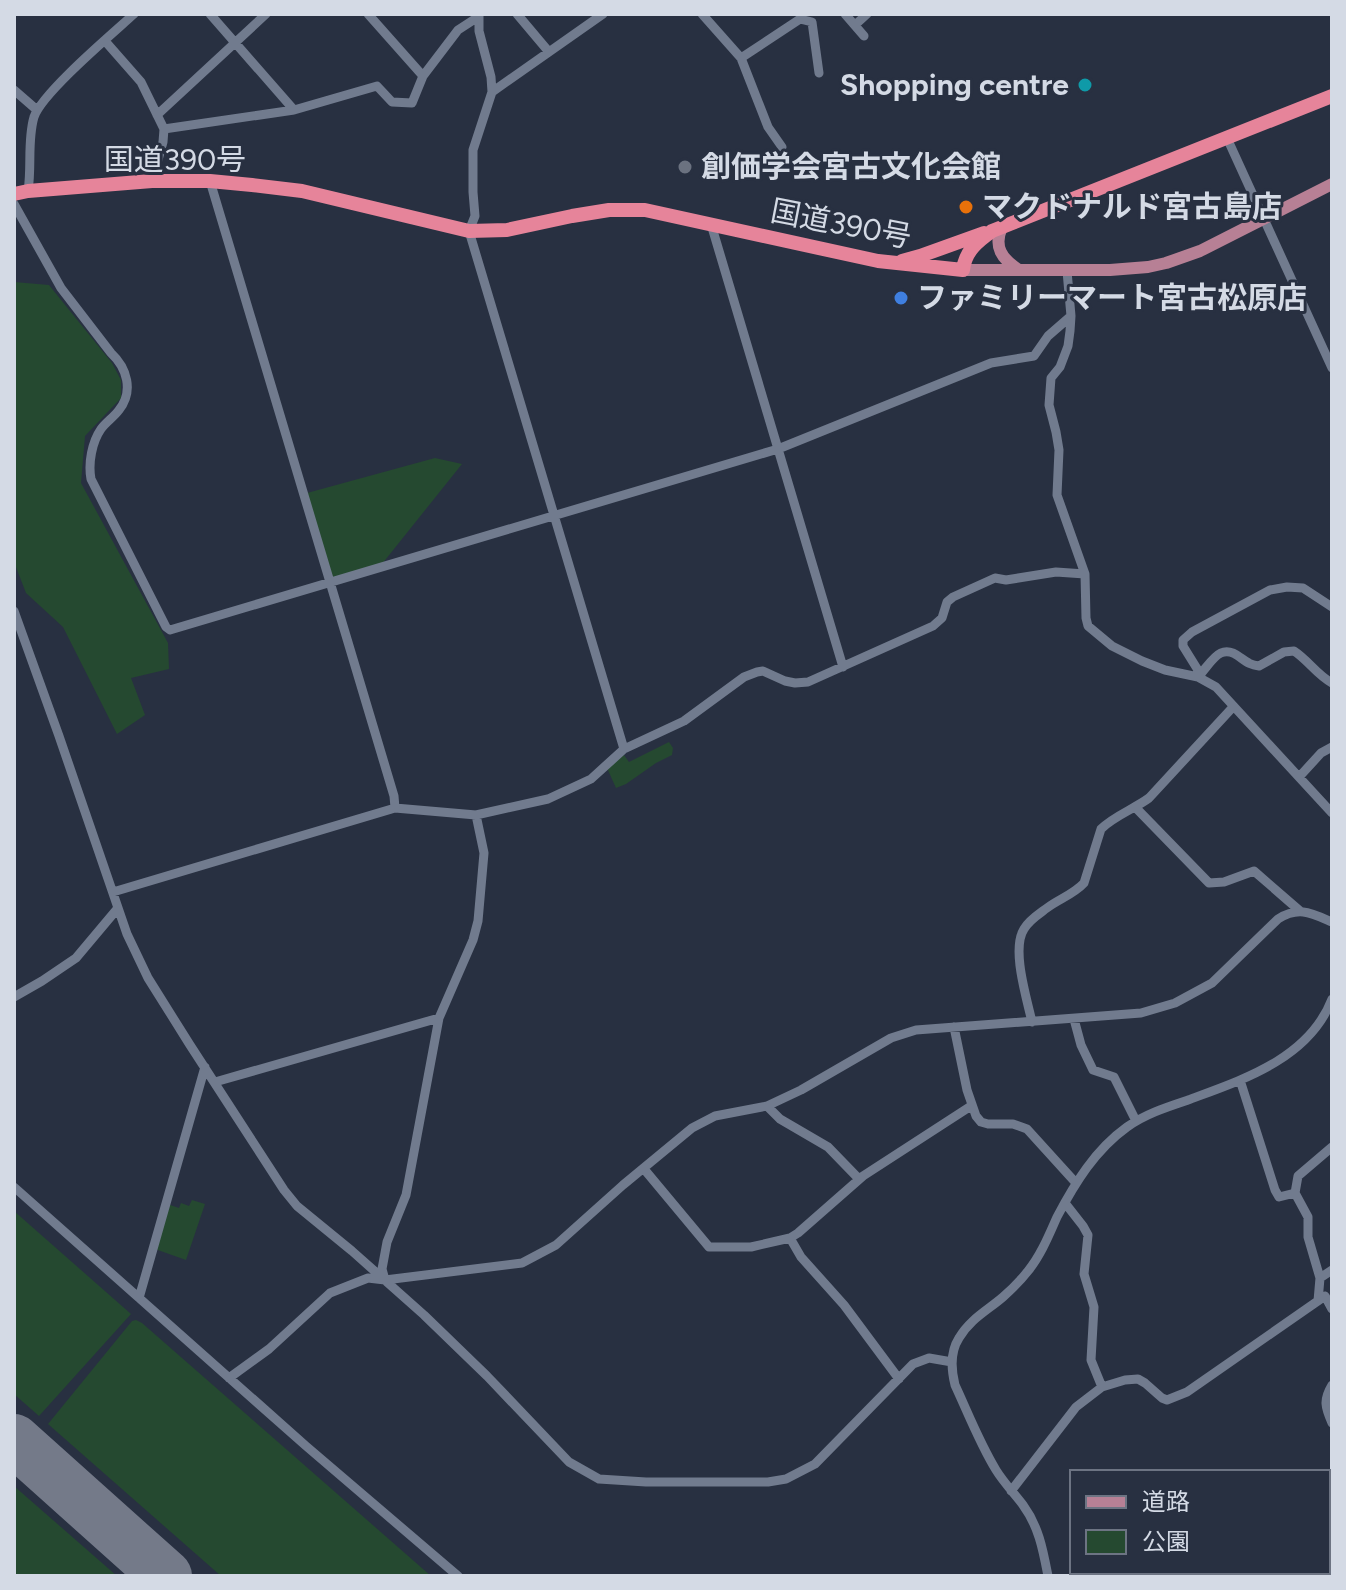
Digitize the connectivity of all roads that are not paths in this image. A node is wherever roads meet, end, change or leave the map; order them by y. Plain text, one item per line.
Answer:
1 (134, 14) edge
2 (210, 14) edge
3 (266, 14) edge
4 (368, 14) edge
5 (517, 14) edge
6 (603, 14) edge
7 (702, 14) edge
8 (845, 14) edge
9 (867, 14) edge
10 (478, 15) edge
11 (855, 25) junction
12 (864, 36) dead end
13 (105, 41) junction
14 (234, 42) junction
15 (549, 52) junction
16 (741, 58) junction
17 (819, 73) dead end
18 (423, 76) junction
19 (14, 90) edge
20 (492, 92) junction
21 (1332, 96) edge
22 (37, 110) junction
23 (294, 110) junction
24 (157, 115) junction
25 (164, 129) junction
26 (1227, 138) junction
27 (782, 147) dead end
28 (152, 181) junction
29 (210, 181) junction
30 (1332, 184) edge
31 (21, 192) edge
32 (14, 204) edge
33 (1264, 219) junction
34 (711, 224) junction
35 (997, 229) junction
36 (469, 231) junction
37 (890, 263) junction
38 (963, 270) junction
39 (1021, 271) junction
40 (1067, 271) junction
41 (1071, 316) junction
42 (1332, 368) edge
43 (778, 449) junction
44 (555, 515) junction
45 (1085, 574) junction
46 (330, 583) junction
47 (1332, 607) edge
48 (14, 611) edge
49 (843, 667) junction
50 (1200, 676) junction
51 (1332, 683) edge
52 (1233, 707) junction
53 (1332, 747) edge
54 (624, 749) junction
55 (1300, 776) junction
56 (395, 808) junction
57 (1136, 808) junction
58 (1332, 813) edge
59 (476, 815) junction
60 (113, 892) junction
61 (118, 908) junction
62 (1300, 911) junction
63 (1332, 922) edge
64 (14, 997) edge
65 (1331, 1004) edge
66 (439, 1018) junction
67 (1074, 1019) junction
68 (1032, 1022) junction
69 (954, 1027) junction
70 (205, 1067) junction
71 (1240, 1080) junction
72 (215, 1082) junction
73 (767, 1106) junction
74 (971, 1106) junction
75 (1136, 1121) junction
76 (1332, 1147) edge
77 (644, 1169) junction
78 (859, 1179) junction
79 (1076, 1183) junction
80 (14, 1187) edge
81 (1295, 1193) junction
82 (1065, 1203) junction
83 (790, 1238) junction
84 (1332, 1270) edge
85 (1320, 1278) junction
86 (385, 1280) junction
87 (139, 1298) junction
88 (1318, 1301) junction
89 (1332, 1309) edge
90 (952, 1362) junction
91 (229, 1378) junction
92 (899, 1379) junction
93 (1332, 1385) edge
94 (1102, 1387) junction
95 (1332, 1423) edge
96 (1011, 1491) junction
97 (458, 1576) edge
98 (1048, 1576) edge

1 - 13 street
2 - 14 street
3 - 14 street
4 - 18 street
5 - 15 street
6 - 15 street
7 - 16 street
8 - 11 street
9 - 11 street
10 - 18 street
10 - 20 street
11 - 12 street
13 - 22 street
13 - 24 street
14 - 23 street
14 - 24 street
15 - 20 street
16 - 17 street
16 - 27 street
18 - 23 street
19 - 22 street
20 - 36 street
21 - 26 highway
22 - 31 street
23 - 25 street
24 - 25 street
25 - 28 street
26 - 33 street
26 - 35 highway
28 - 29 highway, 国道390号
28 - 31 highway, 国道390号
29 - 36 highway, 国道390号
29 - 46 street
30 - 33 main road
32 - 46 street
33 - 40 main road
33 - 42 street
34 - 36 highway, 国道390号
34 - 37 highway, 国道390号
34 - 43 street
35 - 37 highway
35 - 38 highway
35 - 39 main road
36 - 44 street
37 - 38 highway, 国道390号
38 - 39 main road
39 - 40 main road
40 - 41 street
41 - 43 street
41 - 45 street
43 - 44 street
43 - 49 street
44 - 46 street
44 - 54 street
45 - 49 street
45 - 50 street
46 - 56 street
47 - 50 street
48 - 60 street
49 - 54 street
50 - 51 street
50 - 52 street
52 - 55 street
52 - 57 street
53 - 55 street
54 - 59 street
55 - 58 street
56 - 59 street
56 - 60 street
57 - 62 street
57 - 68 street
59 - 66 street
60 - 61 street
61 - 64 street
61 - 70 street
62 - 63 street
62 - 67 street
65 - 71 street
66 - 72 street
66 - 86 street
67 - 68 street
67 - 75 street
68 - 69 street
69 - 73 street
69 - 74 street
70 - 72 street
70 - 87 street
71 - 75 street
71 - 81 street
72 - 86 street
73 - 77 street
73 - 78 street
74 - 78 street
74 - 79 street
75 - 79 street
76 - 81 street
77 - 83 street
77 - 86 street
78 - 83 street
79 - 82 street
80 - 87 street
81 - 85 street
82 - 90 street
82 - 94 street
83 - 92 street
84 - 85 street
85 - 88 street
86 - 91 street
86 - 92 street
87 - 91 street
88 - 89 street
88 - 94 street
90 - 92 street
90 - 96 street
91 - 97 street
93 - 95 street
94 - 96 street
96 - 98 street

